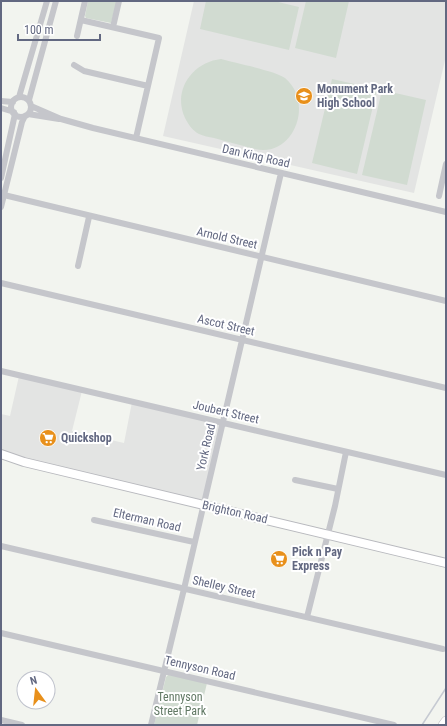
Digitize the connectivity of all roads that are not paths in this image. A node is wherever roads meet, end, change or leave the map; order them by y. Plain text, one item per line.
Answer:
1 (47, 1) edge
2 (56, 1) edge
3 (85, 1) edge
4 (119, 1) edge
5 (81, 20) junction
6 (113, 27) junction
7 (77, 36) dead end
8 (74, 65) dead end
9 (148, 86) junction
10 (19, 97) junction
11 (1, 101) edge
12 (13, 102) junction
13 (30, 103) junction
14 (1, 108) edge
15 (14, 113) junction
16 (26, 115) junction
17 (61, 119) junction
18 (136, 138) junction
19 (446, 164) edge
20 (281, 173) junction
21 (1, 178) edge
22 (4, 195) junction
23 (439, 196) dead end
24 (1, 207) edge
25 (446, 212) edge
26 (89, 216) junction
27 (261, 257) junction
28 (78, 266) dead end
29 (1, 283) edge
30 (446, 301) edge
31 (242, 340) junction
32 (1, 371) edge
33 (446, 388) edge
34 (223, 423) junction
35 (346, 452) junction
36 (1, 454) edge
37 (1, 461) edge
38 (24, 462) junction
39 (446, 475) edge
40 (295, 480) dead end
41 (338, 490) junction
42 (203, 505) junction
43 (94, 520) dead end
44 (328, 535) junction
45 (194, 542) junction
46 (1, 546) edge
47 (446, 563) edge
48 (184, 589) junction
49 (307, 617) junction
50 (1, 633) edge
51 (443, 649) dead end
52 (164, 671) junction
53 (1, 720) edge
54 (446, 720) edge
55 (22, 725) edge
56 (151, 725) edge
57 (394, 725) edge
58 (443, 725) edge

1 - 10 street
2 - 13 street
3 - 5 street
4 - 6 street
5 - 6 street
5 - 7 street
6 - 9 street
8 - 9 street
9 - 18 street
10 - 12 street
10 - 13 street
11 - 12 street
12 - 15 street
13 - 16 street
13 - 17 street, Dan King Road
14 - 15 street
15 - 16 street
15 - 21 street
16 - 17 street, Dan King Road
16 - 22 street
17 - 18 street, Dan King Road
18 - 20 street, Dan King Road
19 - 23 street
20 - 25 street, Dan King Road
20 - 27 street, York Road
22 - 24 street
22 - 26 street, Arnold Street
26 - 27 street, Arnold Street
26 - 28 street
27 - 30 street, Arnold Street
27 - 31 street, York Road
29 - 31 street, Ascot Street
31 - 33 street, Ascot Street
31 - 34 street, York Road
32 - 34 street, Joubert Street
34 - 35 street, Joubert Street
34 - 42 street, York Road
35 - 39 street, Joubert Street
35 - 41 street
36 - 38 main road, Brighton Road
37 - 38 main road, Brighton Road
38 - 42 main road, Brighton Road
40 - 41 street
41 - 44 street
42 - 44 main road, Brighton Road
42 - 45 street, York Road
43 - 45 street, Elterman Road
44 - 47 main road, Brighton Road
44 - 49 street
45 - 48 street, York Road
46 - 48 street, Shelley Street
48 - 49 street, Shelley Street
48 - 52 street, York Road
49 - 51 street, Shelley Street
50 - 52 street, Tennyson Road
52 - 56 street, York Road
52 - 57 street, Tennyson Road
53 - 55 street
54 - 58 highway

